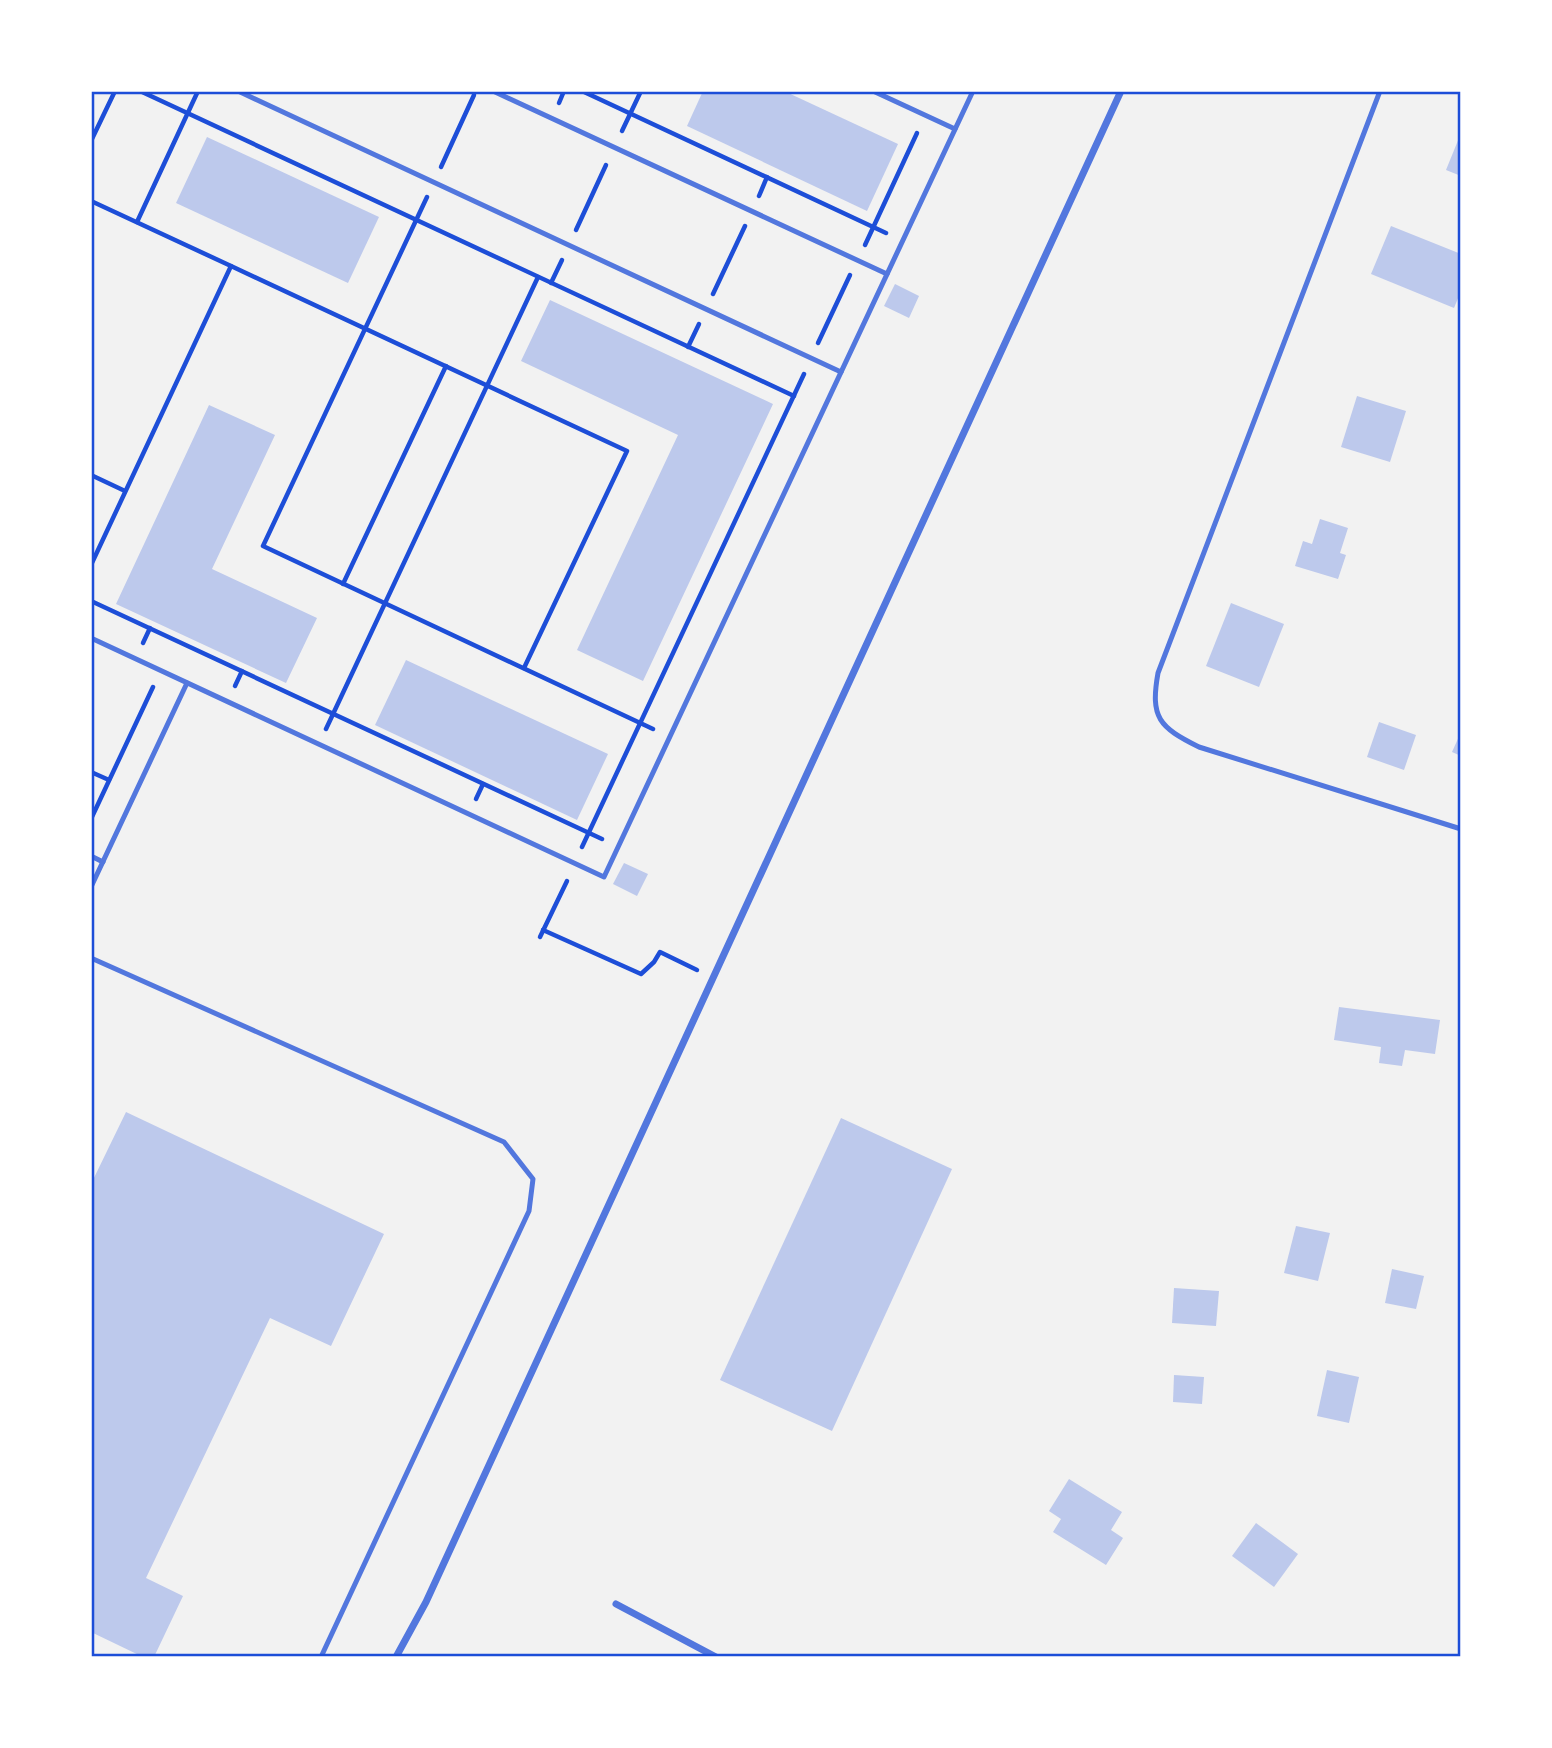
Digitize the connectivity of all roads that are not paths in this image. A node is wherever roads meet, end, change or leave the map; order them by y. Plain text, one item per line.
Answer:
1 (238, 91) edge
2 (494, 91) edge
3 (873, 91) edge
4 (972, 91) edge
5 (1121, 91) edge
6 (1380, 91) edge
7 (955, 129) junction
8 (887, 274) junction
9 (841, 372) junction
10 (91, 638) edge
11 (187, 683) junction
12 (1461, 829) edge
13 (91, 856) edge
14 (103, 862) junction
15 (91, 887) edge
16 (91, 958) edge
17 (616, 1604) dead end
18 (321, 1657) edge
19 (396, 1657) edge
20 (716, 1657) edge

1 - 9 lane
2 - 8 lane
3 - 7 lane
4 - 7 lane
5 - 19 street
6 - 12 lane
7 - 8 lane
8 - 9 lane
9 - 11 lane
10 - 11 lane
11 - 14 lane
13 - 14 lane
14 - 15 lane
16 - 18 lane
17 - 20 street

